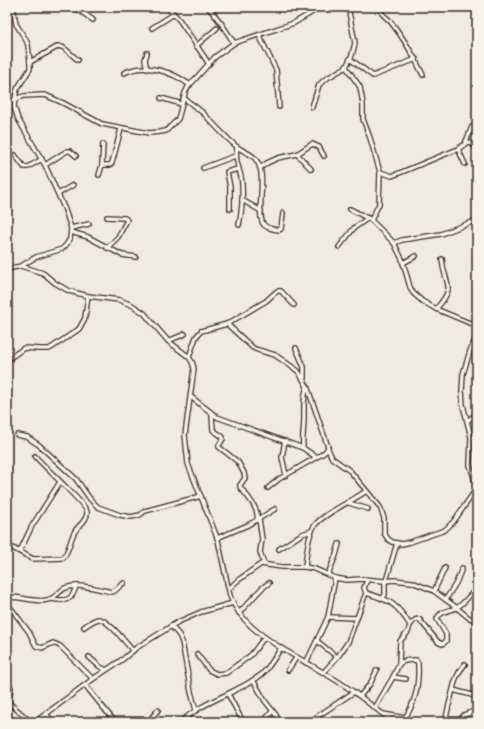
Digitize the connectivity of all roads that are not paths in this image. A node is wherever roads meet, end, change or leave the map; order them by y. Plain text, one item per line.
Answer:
1 (13, 7) edge
2 (69, 7) edge
3 (168, 7) edge
4 (208, 7) edge
5 (321, 7) edge
6 (348, 7) edge
7 (379, 7) edge
8 (174, 14) junction
9 (93, 20) dead end
10 (152, 28) dead end
11 (217, 28) dead end
12 (259, 35) junction
13 (234, 43) junction
14 (196, 46) junction
15 (147, 53) dead end
16 (350, 59) junction
17 (416, 59) junction
18 (78, 60) dead end
19 (30, 62) junction
20 (209, 64) junction
21 (346, 67) junction
22 (146, 69) junction
23 (124, 73) dead end
24 (423, 75) dead end
25 (190, 84) junction
26 (7, 98) edge
27 (161, 98) dead end
28 (184, 98) junction
29 (15, 100) junction
30 (182, 104) junction
31 (279, 107) dead end
32 (312, 107) dead end
33 (472, 127) dead end
34 (122, 129) junction
35 (466, 141) junction
36 (103, 144) dead end
37 (237, 147) junction
38 (477, 147) edge
39 (458, 149) junction
40 (297, 154) junction
41 (15, 155) dead end
42 (76, 156) dead end
43 (235, 156) junction
44 (324, 156) dead end
45 (42, 159) junction
46 (465, 164) dead end
47 (45, 165) junction
48 (102, 165) junction
49 (204, 168) dead end
50 (260, 168) junction
51 (238, 169) junction
52 (311, 169) dead end
53 (380, 172) junction
54 (99, 176) dead end
55 (73, 185) dead end
56 (58, 194) junction
57 (242, 200) junction
58 (230, 209) dead end
59 (350, 209) dead end
60 (261, 211) junction
61 (283, 213) dead end
62 (107, 217) dead end
63 (369, 219) junction
64 (477, 220) edge
65 (89, 224) dead end
66 (239, 225) dead end
67 (71, 230) junction
68 (394, 243) junction
69 (339, 247) dead end
70 (107, 248) junction
71 (416, 256) dead end
72 (136, 257) dead end
73 (442, 259) dead end
74 (403, 263) junction
75 (21, 266) junction
76 (7, 269) edge
77 (88, 296) junction
78 (294, 305) dead end
79 (436, 309) junction
80 (227, 324) junction
81 (477, 326) edge
82 (185, 334) dead end
83 (477, 336) edge
84 (168, 341) junction
85 (296, 348) dead end
86 (189, 357) junction
87 (7, 360) edge
88 (304, 380) junction
89 (307, 386) junction
90 (191, 397) junction
91 (477, 414) edge
92 (212, 415) junction
93 (467, 420) junction
94 (17, 436) dead end
95 (285, 441) junction
96 (303, 448) junction
97 (328, 449) junction
98 (35, 456) dead end
99 (316, 457) junction
100 (286, 475) junction
101 (60, 482) junction
102 (268, 488) dead end
103 (366, 491) junction
104 (201, 496) junction
105 (349, 503) junction
106 (275, 510) dead end
107 (368, 510) dead end
108 (258, 519) junction
109 (312, 531) junction
110 (217, 538) junction
111 (397, 543) junction
112 (340, 544) dead end
113 (7, 545) edge
114 (279, 549) dead end
115 (20, 551) junction
116 (264, 564) junction
117 (305, 567) junction
118 (446, 568) dead end
119 (462, 568) dead end
120 (328, 574) junction
121 (335, 578) junction
122 (367, 580) junction
123 (386, 581) junction
124 (124, 583) dead end
125 (269, 583) dead end
126 (76, 586) junction
127 (477, 587) edge
128 (228, 589) junction
129 (434, 591) junction
130 (474, 591) junction
131 (366, 593) junction
132 (477, 596) edge
133 (7, 597) edge
134 (51, 598) junction
135 (382, 599) junction
136 (446, 599) junction
137 (7, 603) edge
138 (233, 603) junction
139 (457, 608) junction
140 (238, 613) junction
141 (328, 616) junction
142 (357, 618) junction
143 (477, 620) edge
144 (410, 625) junction
145 (171, 626) junction
146 (84, 627) dead end
147 (264, 638) junction
148 (316, 641) junction
149 (281, 648) junction
150 (133, 651) junction
151 (197, 654) dead end
152 (89, 656) dead end
153 (338, 657) junction
154 (296, 658) junction
155 (306, 663) junction
156 (399, 664) junction
157 (465, 664) dead end
158 (106, 670) junction
159 (288, 670) dead end
160 (376, 670) dead end
161 (323, 673) junction
162 (393, 677) junction
163 (7, 678) edge
164 (93, 679) junction
165 (406, 679) dead end
166 (252, 680) junction
167 (86, 685) junction
168 (453, 690) junction
169 (354, 692) junction
170 (228, 694) junction
171 (360, 696) junction
172 (477, 700) edge
173 (375, 708) junction
174 (158, 710) dead end
175 (196, 710) junction
176 (272, 710) junction
177 (475, 711) edge
178 (46, 714) junction
179 (382, 714) junction
180 (406, 718) junction
181 (31, 722) edge
182 (35, 722) edge
183 (53, 722) edge
184 (113, 722) edge
185 (148, 722) edge
186 (181, 722) edge
187 (243, 722) edge
188 (263, 722) edge
189 (279, 722) edge
190 (309, 722) edge
191 (394, 722) edge
192 (402, 722) edge
193 (446, 722) edge
194 (458, 722) edge
195 (477, 722) edge

1 - 19 street
2 - 9 street
3 - 8 street
4 - 13 street
5 - 12 street
6 - 16 street
7 - 17 street
8 - 10 street
8 - 14 street
11 - 14 street
12 - 13 street
12 - 31 street
13 - 20 street
14 - 20 street
15 - 22 street
16 - 17 street
16 - 21 street
17 - 24 street
18 - 19 street
19 - 29 street
20 - 25 street
21 - 32 street
21 - 53 street
22 - 23 street
22 - 25 street
25 - 28 street
26 - 29 street
27 - 30 street
28 - 30 street
28 - 37 street
29 - 34 street
29 - 45 street
30 - 34 street
33 - 35 street
34 - 48 street
35 - 38 street
35 - 39 street
36 - 48 street
37 - 43 street
37 - 50 street
39 - 46 street
39 - 53 street
40 - 44 street
40 - 50 street
40 - 52 street
41 - 45 street
42 - 47 street
43 - 49 street
43 - 51 street
45 - 47 street
47 - 56 street
48 - 54 street
50 - 60 street
51 - 57 street
51 - 58 street
53 - 63 street
55 - 56 street
56 - 67 street
57 - 60 street
57 - 66 street
59 - 63 street
60 - 61 street
62 - 70 street
63 - 68 street
63 - 69 street
64 - 68 street
65 - 67 street
67 - 70 street
67 - 75 street
68 - 74 street
70 - 72 street
71 - 74 street
73 - 79 street
74 - 79 street
75 - 76 street
75 - 77 street
77 - 84 street
77 - 87 street
78 - 80 street
79 - 81 street
80 - 86 street
80 - 88 street
82 - 84 street
83 - 93 street
84 - 86 street
85 - 88 street
86 - 90 street
88 - 89 street
89 - 96 street
89 - 97 street
90 - 92 street
90 - 104 street
91 - 93 street
92 - 95 street
92 - 108 street
93 - 111 street
94 - 104 street
95 - 96 street
95 - 100 street
96 - 99 street
97 - 99 street
97 - 103 street
98 - 101 street
99 - 100 street
100 - 102 street
101 - 115 street
101 - 115 street
103 - 105 street
103 - 111 street
104 - 110 street
105 - 107 street
105 - 109 street
106 - 108 street
108 - 110 street
108 - 116 street
109 - 114 street
109 - 117 street
110 - 128 street
111 - 123 street
112 - 120 street
113 - 115 street
116 - 117 street
116 - 128 street
117 - 120 street
118 - 129 street
119 - 136 street
120 - 121 street
121 - 122 street
121 - 141 street
122 - 123 street
122 - 131 street
123 - 129 street
123 - 135 street
124 - 126 street
125 - 140 street
126 - 134 street
126 - 134 street
127 - 130 street
128 - 138 street
129 - 136 street
130 - 132 street
130 - 139 street
131 - 135 street
131 - 142 street
133 - 134 street
135 - 144 street
136 - 139 street
137 - 164 street
138 - 140 street
138 - 145 street
139 - 143 street
139 - 144 street
140 - 147 street
141 - 142 street
141 - 148 street
142 - 153 street
144 - 156 street
145 - 150 street
145 - 175 street
146 - 150 street
147 - 149 street
147 - 151 street
148 - 153 street
148 - 155 street
149 - 154 street
149 - 166 street
150 - 158 street
152 - 158 street
153 - 161 street
154 - 155 street
154 - 159 street
155 - 161 street
156 - 162 street
156 - 180 street
157 - 168 street
158 - 164 street
160 - 171 street
161 - 169 street
162 - 165 street
162 - 173 street
163 - 181 street
164 - 167 street
166 - 170 street
166 - 176 street
167 - 178 street
167 - 184 street
168 - 172 street
168 - 193 street
169 - 171 street
169 - 190 street
170 - 175 street
170 - 187 street
171 - 173 street
173 - 179 street
174 - 185 street
175 - 186 street
176 - 188 street
176 - 189 street
177 - 194 street
177 - 195 street
178 - 182 street
178 - 183 street
179 - 180 street
179 - 191 street
180 - 192 street

